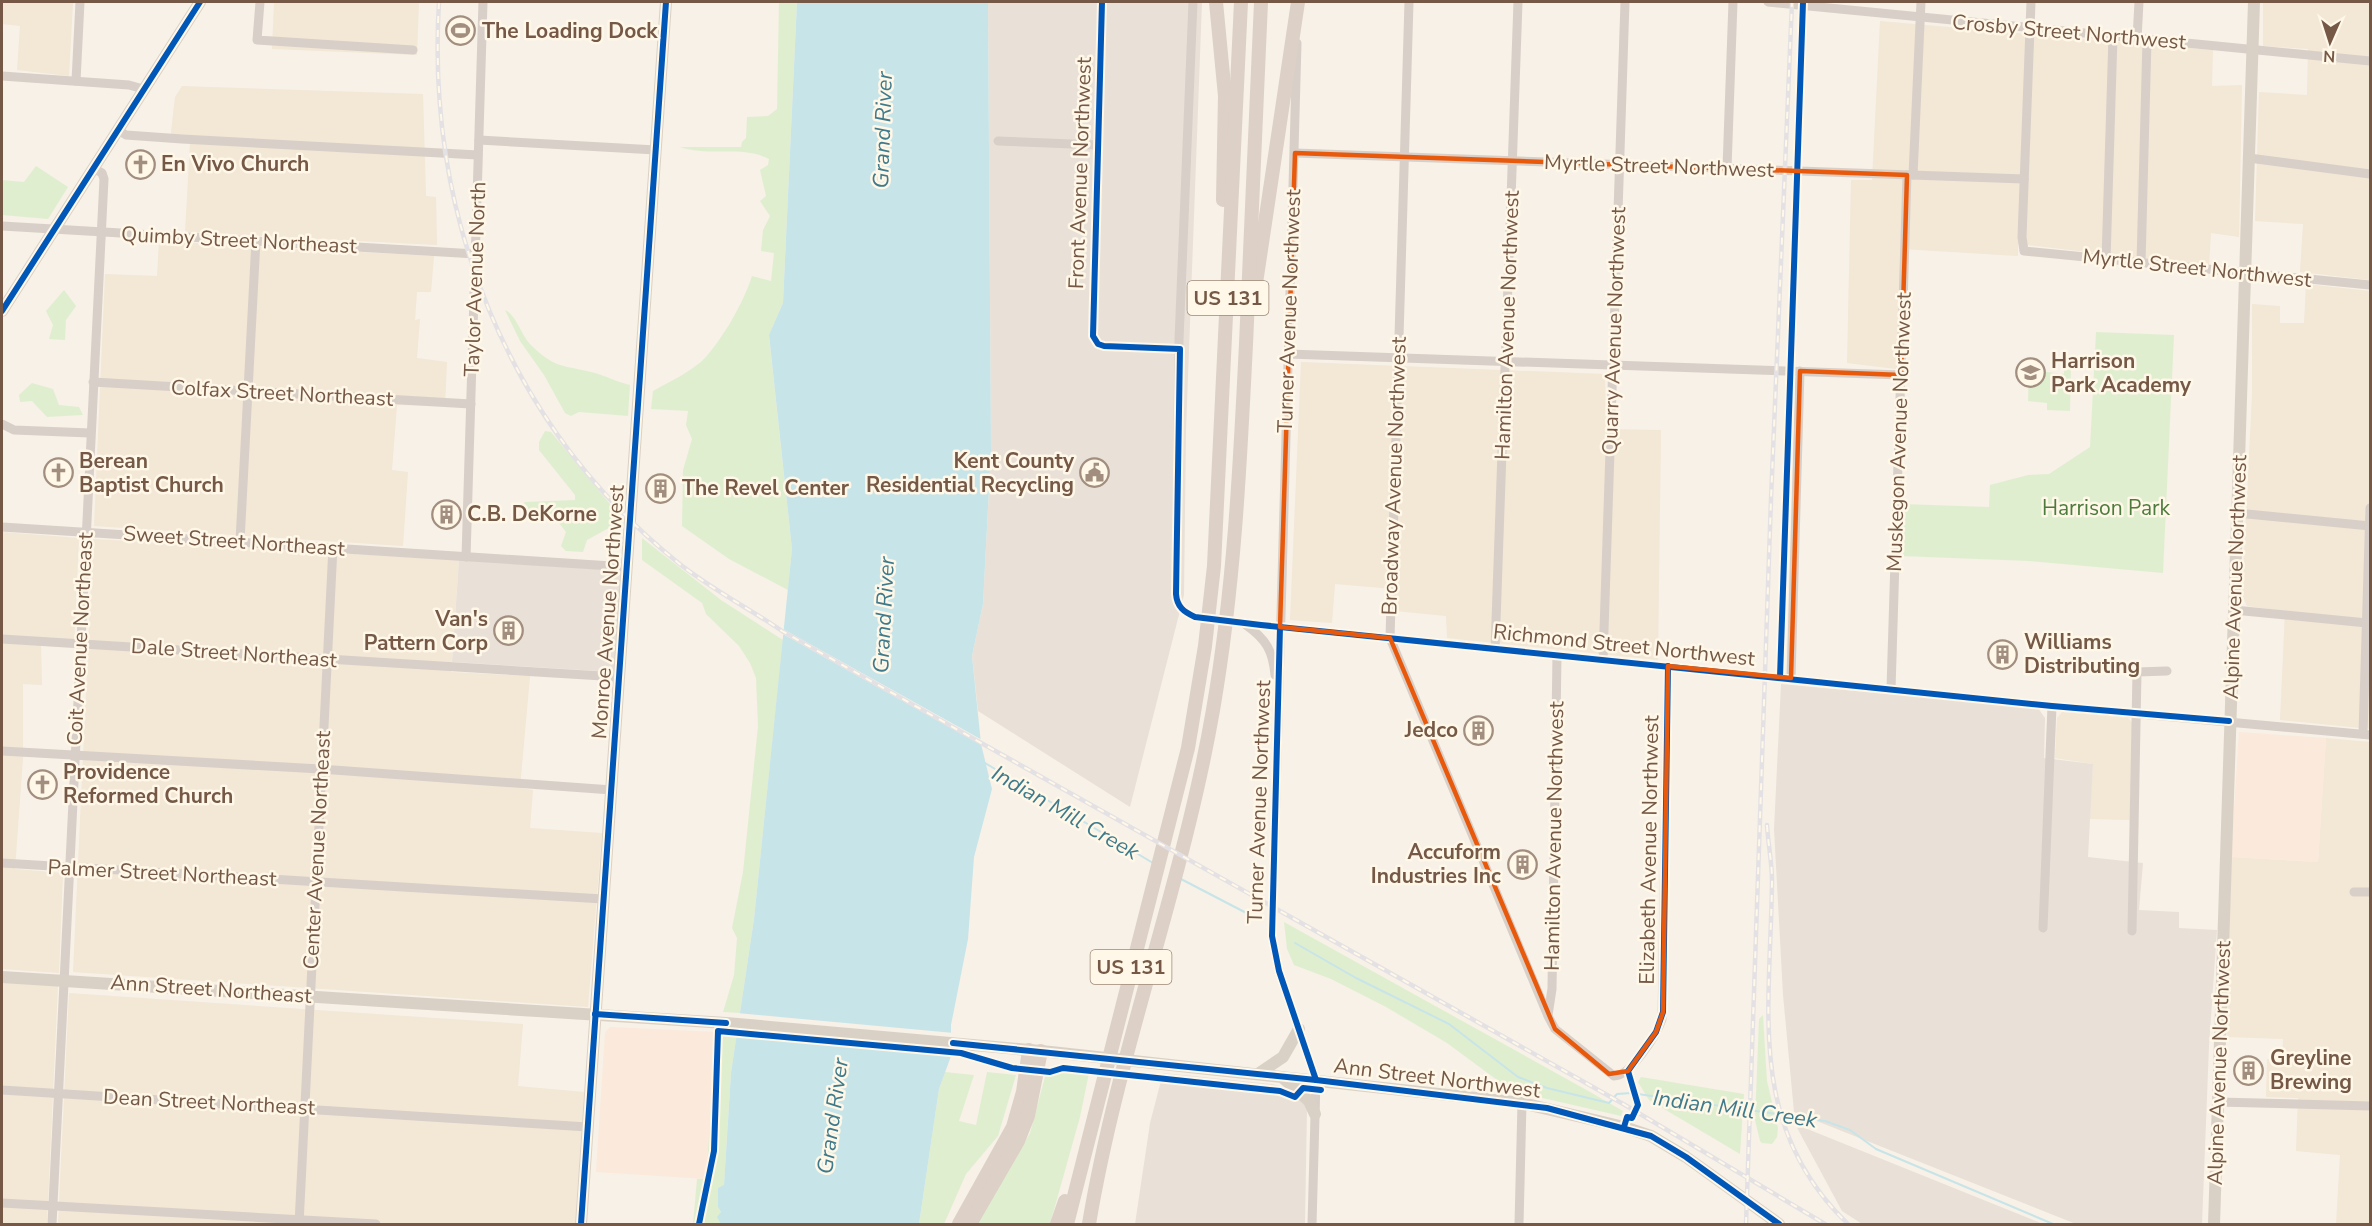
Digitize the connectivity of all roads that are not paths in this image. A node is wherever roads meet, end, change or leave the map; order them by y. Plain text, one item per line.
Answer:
1 (81, 2) edge
2 (200, 2) edge
3 (260, 2) edge
4 (483, 2) edge
5 (666, 2) edge
6 (1102, 2) edge
7 (1193, 2) edge
8 (1216, 2) edge
9 (1241, 2) edge
10 (1261, 2) edge
11 (1298, 2) edge
12 (1408, 2) edge
13 (1518, 2) edge
14 (1625, 2) edge
15 (1733, 2) edge
16 (1768, 2) edge
17 (1921, 2) edge
18 (2031, 2) edge
19 (2139, 2) edge
20 (2253, 2) edge
21 (1920, 18) junction
22 (2030, 27) junction
23 (2113, 36) junction
24 (2137, 39) junction
25 (2147, 40) junction
26 (413, 50) dead end
27 (2252, 50) junction
28 (2370, 61) edge
29 (2, 76) edge
30 (76, 81) junction
31 (143, 89) junction
32 (118, 130) junction
33 (479, 140) junction
34 (998, 141) dead end
35 (1097, 146) junction
36 (656, 150) junction
37 (1295, 153) junction
38 (478, 155) junction
39 (1404, 157) junction
40 (2249, 158) junction
41 (1513, 160) junction
42 (1620, 165) junction
43 (93, 168) junction
44 (1726, 168) junction
45 (2370, 174) edge
46 (1910, 175) junction
47 (2024, 179) junction
48 (2, 226) edge
49 (54, 230) junction
50 (101, 232) junction
51 (256, 240) junction
52 (476, 254) junction
53 (2106, 260) junction
54 (2141, 263) junction
55 (2245, 273) junction
56 (2370, 285) edge
57 (1228, 296) junction
58 (2, 311) edge
59 (1180, 349) junction
60 (1288, 354) junction
61 (1397, 358) junction
62 (1505, 363) junction
63 (1613, 366) junction
64 (1244, 368) junction
65 (1800, 371) junction
66 (1901, 375) junction
67 (93, 382) junction
68 (249, 391) junction
69 (471, 404) junction
70 (2, 424) edge
71 (90, 433) junction
72 (2370, 508) edge
73 (2237, 513) junction
74 (2370, 526) edge
75 (2, 527) edge
76 (86, 532) junction
77 (240, 541) junction
78 (333, 547) junction
79 (466, 556) junction
80 (627, 567) junction
81 (2234, 610) junction
82 (1243, 623) junction
83 (2367, 623) junction
84 (1280, 627) junction
85 (1390, 638) junction
86 (2, 639) edge
87 (81, 643) junction
88 (1495, 649) junction
89 (1557, 655) junction
90 (327, 660) junction
91 (1603, 660) junction
92 (1668, 666) junction
93 (2167, 671) dead end
94 (620, 677) junction
95 (1791, 678) junction
96 (1891, 689) junction
97 (2052, 706) junction
98 (1279, 707) junction
99 (2139, 712) junction
100 (2229, 721) junction
101 (2367, 734) edge
102 (2, 751) edge
103 (75, 755) junction
104 (320, 769) junction
105 (612, 790) junction
106 (2, 863) edge
107 (70, 868) junction
108 (316, 883) junction
109 (2354, 892) dead end
110 (2370, 892) edge
111 (603, 899) junction
112 (2043, 928) dead end
113 (2132, 930) dead end
114 (2, 977) edge
115 (64, 980) junction
116 (310, 996) junction
117 (420, 1002) joint
118 (596, 1014) junction
119 (1548, 1016) junction
120 (1299, 1029) junction
121 (1656, 1032) joint
122 (1035, 1050) junction
123 (1258, 1074) junction
124 (1282, 1077) junction
125 (1316, 1080) junction
126 (2, 1090) edge
127 (59, 1093) junction
128 (2218, 1101) junction
129 (1522, 1103) junction
130 (2370, 1106) edge
131 (304, 1107) junction
132 (1315, 1114) junction
133 (588, 1127) junction
134 (1088, 1137) junction
135 (2, 1203) edge
136 (53, 1204) junction
137 (1090, 1220) edge
138 (299, 1222) edge
139 (52, 1224) edge
140 (376, 1224) edge
141 (581, 1224) edge
142 (959, 1224) edge
143 (970, 1224) edge
144 (1057, 1224) edge
145 (1067, 1224) edge
146 (1312, 1224) edge
147 (1519, 1224) edge
148 (1779, 1224) edge
149 (2214, 1224) edge

1 - 30 street
2 - 31 main road
3 - 26 street
4 - 33 street, Taylor Avenue North
5 - 36 main road, Monroe Avenue Northwest
6 - 35 street, Front Avenue Northwest
7 - 59 street
8 - 57 highway
9 - 57 highway, US 131
10 - 64 highway, US 131
11 - 37 street, Turner Avenue Northwest
11 - 64 highway
12 - 39 street, Broadway Avenue Northwest
13 - 41 street, Hamilton Avenue Northwest
14 - 42 street, Quarry Avenue Northwest
15 - 44 street
16 - 21 street, Crosby Street Northwest
17 - 21 street, Muskegon Avenue Northwest
18 - 22 street
19 - 24 street
20 - 27 main road, Alpine Avenue Northwest
21 - 22 street, Crosby Street Northwest
21 - 46 street, Muskegon Avenue Northwest
22 - 23 street, Crosby Street Northwest
22 - 47 street
23 - 24 street, Crosby Street Northwest
23 - 53 street
24 - 25 street, Crosby Street Northwest
25 - 27 street, Crosby Street Northwest
25 - 54 street
27 - 28 street, Crosby Street Northwest
27 - 40 main road, Alpine Avenue Northwest
29 - 30 street
30 - 31 street
31 - 32 main road
32 - 38 street
32 - 43 main road
33 - 36 street
33 - 38 street, Taylor Avenue North
34 - 35 street
35 - 59 street, Front Avenue Northwest
36 - 80 main road, Monroe Avenue Northwest
37 - 39 street, Myrtle Street Northwest
37 - 60 street, Turner Avenue Northwest
38 - 52 street, Taylor Avenue North
39 - 41 street, Myrtle Street Northwest
39 - 61 street, Broadway Avenue Northwest
40 - 45 street
40 - 55 main road, Alpine Avenue Northwest
41 - 42 street, Myrtle Street Northwest
41 - 62 street, Hamilton Avenue Northwest
42 - 44 street, Myrtle Street Northwest
42 - 63 street, Quarry Avenue Northwest
43 - 49 main road
43 - 50 street, Coit Avenue Northeast
44 - 46 street, Myrtle Street Northwest
46 - 47 street, Myrtle Street Northwest
46 - 66 street, Muskegon Avenue Northwest
47 - 53 street, Myrtle Street Northwest
48 - 49 street, Quimby Street Northeast
49 - 50 street, Quimby Street Northeast
49 - 58 main road
50 - 51 street, Quimby Street Northeast
50 - 67 street, Coit Avenue Northeast
51 - 52 street, Quimby Street Northeast
51 - 68 street
52 - 69 street, Taylor Avenue North
53 - 54 street, Myrtle Street Northwest
54 - 55 street, Myrtle Street Northwest
55 - 56 street, Myrtle Street Northwest
55 - 73 main road, Alpine Avenue Northwest
57 - 134 highway, US 131
59 - 82 street, Richmond Street Northwest
60 - 61 street
60 - 84 street, Turner Avenue Northwest
61 - 62 street
61 - 85 street, Broadway Avenue Northwest
62 - 63 street
62 - 88 street, Hamilton Avenue Northwest
63 - 65 street
63 - 91 street, Quarry Avenue Northwest
64 - 137 highway, US 131
65 - 66 street
65 - 95 street
66 - 96 street, Muskegon Avenue Northwest
67 - 68 street, Colfax Street Northeast
67 - 71 street, Coit Avenue Northeast
68 - 69 street, Colfax Street Northeast
68 - 77 street
69 - 79 street, Taylor Avenue North
70 - 71 street
71 - 76 street, Coit Avenue Northeast
72 - 74 street
73 - 74 street
73 - 81 main road, Alpine Avenue Northwest
74 - 83 street
75 - 76 street, Sweet Street Northeast
76 - 77 street, Sweet Street Northeast
76 - 87 street, Coit Avenue Northeast
77 - 78 street, Sweet Street Northeast
78 - 79 street, Sweet Street Northeast
78 - 90 street, Center Avenue Northeast
79 - 80 street, Sweet Street Northeast
80 - 94 main road, Monroe Avenue Northwest
81 - 83 street
81 - 100 main road, Alpine Avenue Northwest
82 - 84 street, Richmond Street Northwest
82 - 98 street
83 - 101 street
84 - 85 street, Richmond Street Northwest
84 - 98 street, Turner Avenue Northwest
85 - 88 street, Richmond Street Northwest
85 - 119 street, Broadway Avenue Northwest
86 - 87 street, Dale Street Northeast
87 - 90 street, Dale Street Northeast
87 - 103 street, Coit Avenue Northeast
88 - 89 street, Richmond Street Northwest
89 - 91 street, Richmond Street Northwest
89 - 119 street, Hamilton Avenue Northwest
90 - 94 street, Dale Street Northeast
90 - 104 street, Center Avenue Northeast
91 - 92 street, Richmond Street Northwest
92 - 95 street, Richmond Street Northwest
92 - 121 street, Elizabeth Avenue Northwest
93 - 99 street
94 - 105 main road, Monroe Avenue Northwest
95 - 96 street, Richmond Street Northwest
96 - 97 street, Richmond Street Northwest
97 - 99 street, Richmond Street Northwest
97 - 112 street
98 - 120 street, Turner Avenue Northwest
99 - 100 street, Richmond Street Northwest
99 - 113 street
100 - 101 street, Richmond Street Northwest
100 - 128 main road, Alpine Avenue Northwest
102 - 103 street
103 - 104 street
103 - 107 street, Coit Avenue Northeast
104 - 105 street
104 - 108 street, Center Avenue Northeast
105 - 111 main road, Monroe Avenue Northwest
106 - 107 street, Palmer Street Northeast
107 - 108 street, Palmer Street Northeast
107 - 115 street, Coit Avenue Northeast
108 - 111 street, Palmer Street Northeast
108 - 116 street, Center Avenue Northeast
109 - 110 street
111 - 118 main road, Monroe Avenue Northwest
114 - 115 main road, Ann Street Northeast
115 - 116 main road, Ann Street Northeast
115 - 127 street, Coit Avenue Northeast
116 - 117 main road, Ann Street Northeast
116 - 131 street, Center Avenue Northeast
117 - 118 main road, Ann Street Northwest
118 - 122 main road, Ann Street Northwest
118 - 133 main road, Monroe Avenue Northwest
119 - 121 street, Broadway Avenue Northwest
120 - 123 main road
120 - 125 street, Turner Avenue Northwest
122 - 123 main road, Ann Street Northwest
122 - 142 highway
122 - 143 highway
123 - 124 main road, Ann Street Northwest
124 - 125 main road, Ann Street Northwest
124 - 132 main road
125 - 129 main road, Ann Street Northwest
125 - 132 street, Turner Avenue Northwest
126 - 127 street, Dean Street Northeast
127 - 131 street, Dean Street Northeast
127 - 136 street, Coit Avenue Northeast
128 - 130 street
128 - 149 main road, Alpine Avenue Northwest
129 - 147 street
129 - 148 main road, Ann Street Northwest
131 - 133 street, Dean Street Northeast
131 - 138 street, Center Avenue Northeast
132 - 146 street, Turner Avenue Northwest
133 - 141 main road, Monroe Avenue Northwest
134 - 144 highway
134 - 145 highway, US 131
135 - 136 street
136 - 138 street
136 - 139 street, Coit Avenue Northeast
138 - 140 street

